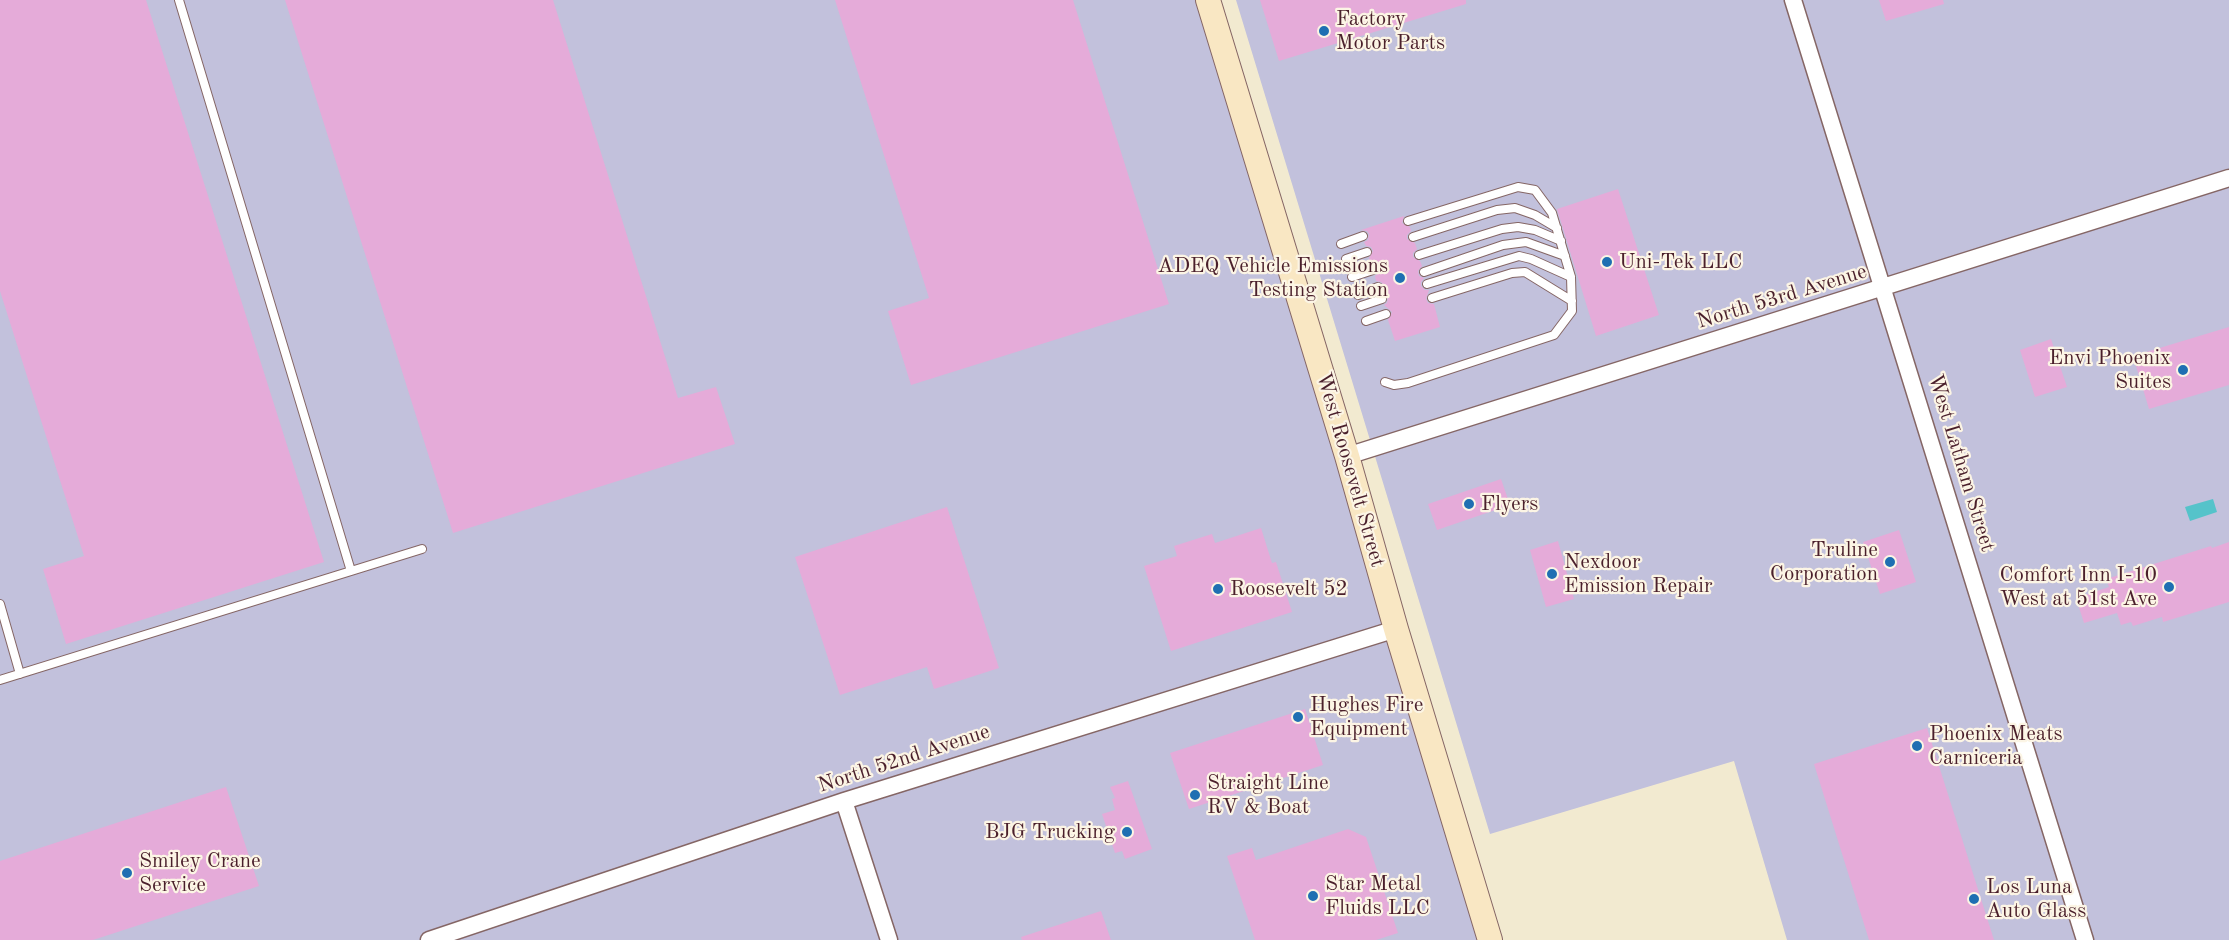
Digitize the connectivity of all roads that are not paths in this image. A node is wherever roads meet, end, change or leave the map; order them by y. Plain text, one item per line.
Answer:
1 (179, 0) edge
2 (1208, 0) edge
3 (1793, 0) edge
4 (2229, 178) edge
5 (1408, 221) dead end
6 (1557, 228) junction
7 (1362, 236) dead end
8 (1413, 237) dead end
9 (1561, 242) junction
10 (1341, 244) dead end
11 (1367, 252) dead end
12 (1419, 255) dead end
13 (1565, 256) junction
14 (1346, 259) dead end
15 (1373, 270) dead end
16 (1424, 272) dead end
17 (1352, 277) dead end
18 (1571, 277) junction
19 (1427, 284) dead end
20 (1378, 287) dead end
21 (1883, 288) junction
22 (1358, 295) dead end
23 (1432, 298) dead end
24 (1382, 299) dead end
25 (1572, 301) junction
26 (1361, 306) dead end
27 (1386, 314) dead end
28 (1366, 321) dead end
29 (1385, 382) dead end
30 (1347, 456) junction
31 (422, 549) dead end
32 (351, 571) junction
33 (0, 604) edge
34 (1396, 629) junction
35 (20, 674) junction
36 (0, 680) edge
37 (844, 801) junction
38 (429, 940) edge
39 (889, 940) edge
40 (1490, 940) edge
41 (2085, 940) edge

1 - 32 lane
2 - 30 street, West Roosevelt Street
3 - 21 street, West Latham Street
4 - 21 street, North 53rd Avenue
5 - 6 lane
6 - 8 lane
6 - 9 lane
7 - 10 lane
9 - 12 lane
9 - 13 lane
11 - 14 lane
13 - 16 lane
13 - 18 lane
15 - 17 lane
18 - 19 lane
18 - 25 lane
20 - 22 lane
21 - 30 street, North 53rd Avenue
21 - 41 street, West Latham Street
23 - 25 lane
24 - 26 lane
25 - 29 lane
27 - 28 lane
30 - 34 street, West Roosevelt Street
31 - 32 lane
32 - 35 lane
33 - 35 lane
34 - 37 street, North 52nd Avenue
34 - 40 street, West Roosevelt Street
35 - 36 lane
37 - 38 street, North 52nd Avenue
37 - 39 street

